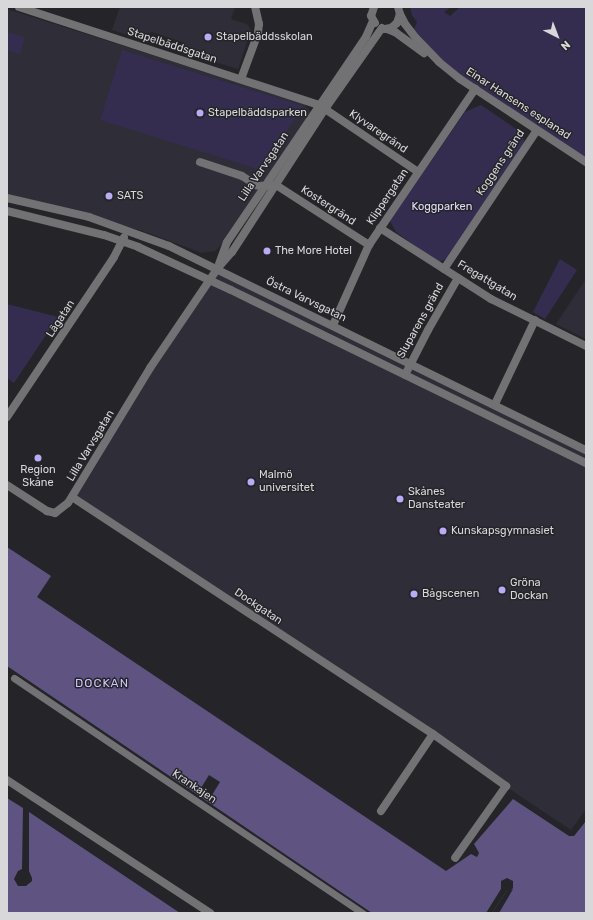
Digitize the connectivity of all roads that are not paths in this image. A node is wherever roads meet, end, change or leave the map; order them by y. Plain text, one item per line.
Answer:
1 (19, 7) edge
2 (255, 7) edge
3 (369, 7) edge
4 (374, 7) edge
5 (399, 11) edge
6 (372, 18) junction
7 (384, 29) junction
8 (439, 62) junction
9 (241, 80) junction
10 (475, 89) junction
11 (322, 107) junction
12 (537, 130) junction
13 (200, 162) dead end
14 (586, 162) edge
15 (418, 172) junction
16 (276, 185) junction
17 (264, 186) junction
18 (7, 198) edge
19 (7, 212) edge
20 (380, 228) junction
21 (126, 229) junction
22 (123, 241) junction
23 (368, 245) junction
24 (217, 269) junction
25 (444, 269) junction
26 (458, 278) junction
27 (209, 280) junction
28 (534, 320) junction
29 (333, 325) junction
30 (586, 346) edge
31 (410, 363) junction
32 (405, 375) junction
33 (495, 404) junction
34 (7, 417) edge
35 (586, 450) edge
36 (586, 463) edge
37 (7, 485) edge
38 (72, 497) junction
39 (14, 678) dead end
40 (433, 734) junction
41 (7, 780) edge
42 (381, 811) dead end
43 (455, 858) dead end
44 (210, 913) edge
45 (363, 913) edge

1 - 9 street, Stapelbäddsgatan
2 - 9 street
3 - 6 street
4 - 6 street, Lilla Varvsgatan
5 - 7 street, Lilla Varvsgatan
5 - 8 street, Einar Hansens esplanad
6 - 7 street, Einar Hansens esplanad
6 - 11 street, Lilla Varvsgatan
7 - 8 street, Einar Hansens esplanad
7 - 11 street, Lilla Varvsgatan
8 - 10 street, Einar Hansens esplanad
9 - 11 street, Stapelbäddsgatan
10 - 12 street, Einar Hansens esplanad
10 - 15 street, Klippergatan
11 - 15 street, Klyvaregränd
11 - 16 street, Lilla Varvsgatan
11 - 17 street, Lilla Varvsgatan
12 - 14 street, Einar Hansens esplanad
12 - 25 street, Koggens gränd
13 - 17 street
15 - 20 street, Klippergatan
16 - 17 street
16 - 23 street, Kostergränd
16 - 24 street, Lilla Varvsgatan
17 - 24 street, Lilla Varvsgatan
18 - 21 street, Östra Varvsgatan
19 - 22 street
20 - 23 street, Klippergatan
20 - 25 street, Fregattgatan
21 - 22 street, Lägatan
21 - 24 street, Östra Varvsgatan
22 - 27 street
22 - 34 street, Lägatan
23 - 29 street, Klippergatan
24 - 27 street, Lilla Varvsgatan
24 - 29 street, Östra Varvsgatan
25 - 26 street, Fregattgatan
26 - 28 street, Fregattgatan
26 - 31 street, Sluparens gränd
27 - 32 street
27 - 38 street, Lilla Varvsgatan
28 - 30 street, Fregattgatan
28 - 33 street
29 - 31 street, Östra Varvsgatan
31 - 32 street, Sluparens gränd
31 - 33 street, Östra Varvsgatan
32 - 36 street
33 - 35 street, Östra Varvsgatan
37 - 38 street, Lilla Varvsgatan
38 - 40 street, Dockgatan
39 - 45 street, Krankajen
40 - 42 street
40 - 43 street, Dockgatan
41 - 44 street

